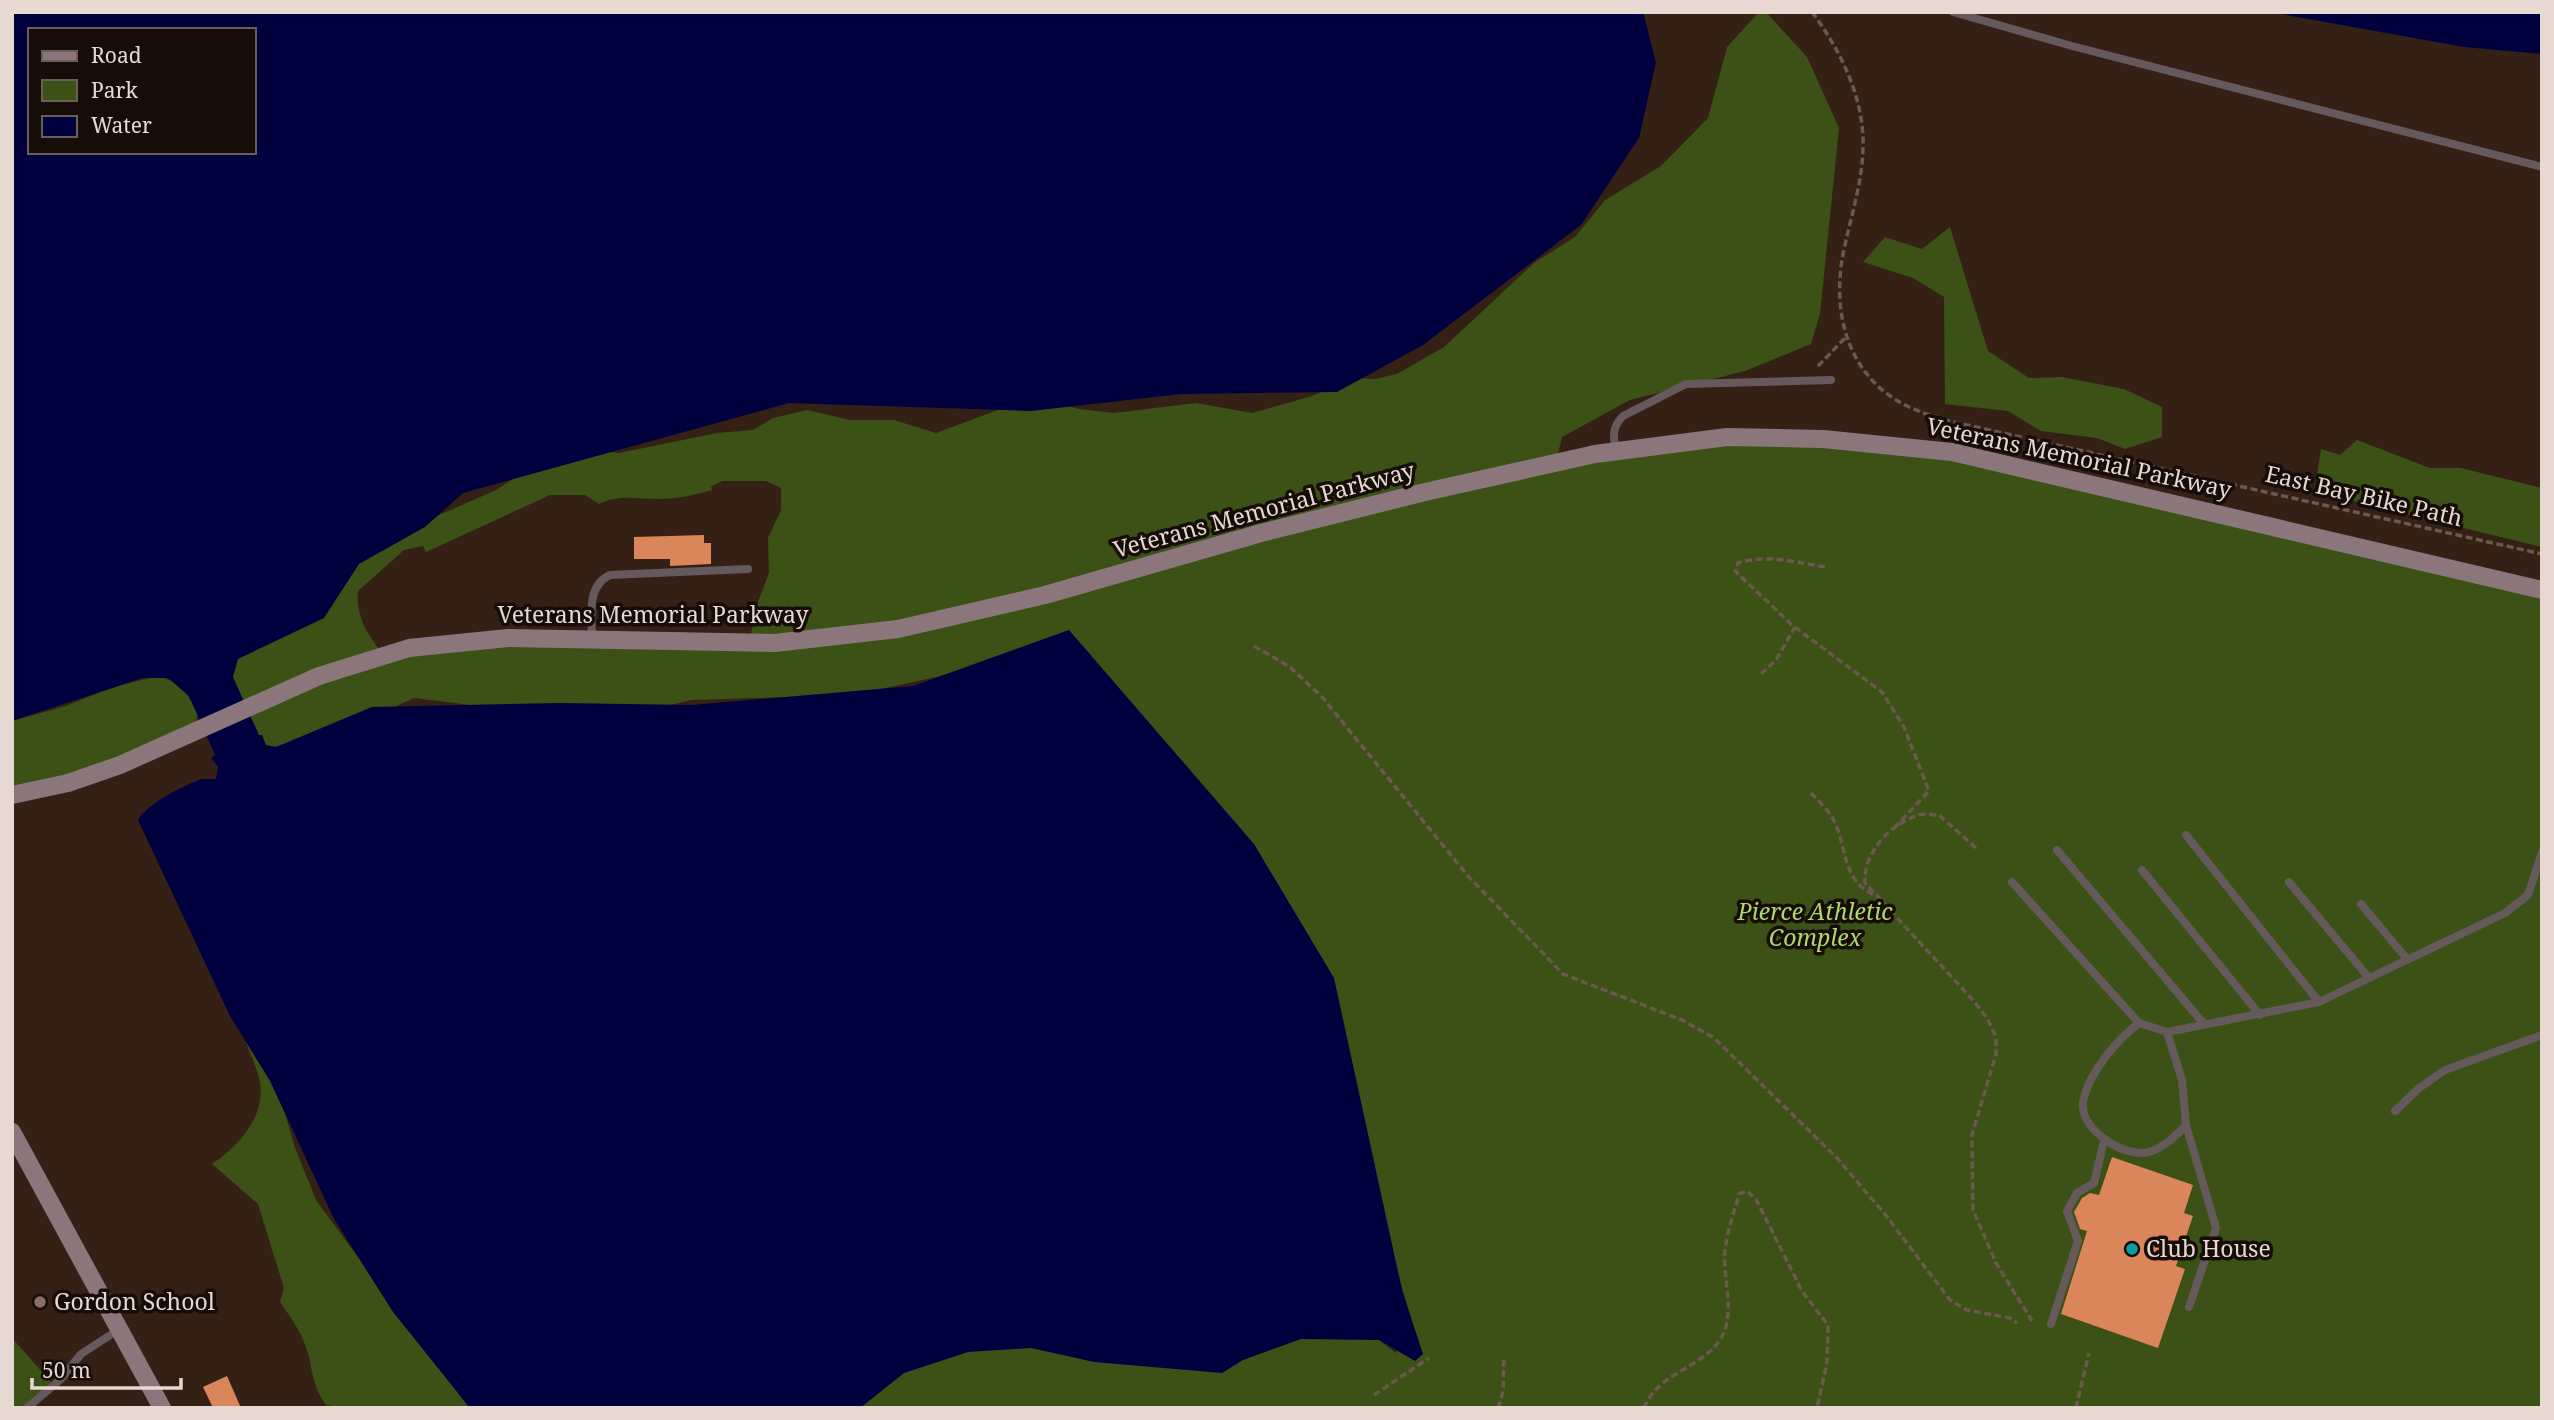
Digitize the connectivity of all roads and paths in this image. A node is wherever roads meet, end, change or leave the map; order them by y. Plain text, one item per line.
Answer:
1 (1812, 12) edge
2 (1953, 12) edge
3 (2542, 167) edge
4 (1845, 338) junction
5 (1811, 380) junction
6 (1831, 380) dead end
7 (1616, 451) junction
8 (2542, 554) edge
9 (1825, 567) dead end
10 (748, 569) dead end
11 (2542, 590) edge
12 (1794, 627) junction
13 (592, 642) junction
14 (1254, 646) dead end
15 (1761, 674) dead end
16 (1811, 793) dead end
17 (12, 795) edge
18 (1892, 831) junction
19 (2186, 835) dead end
20 (1976, 848) dead end
21 (2057, 850) dead end
22 (2542, 852) edge
23 (2142, 870) dead end
24 (2012, 882) dead end
25 (2289, 882) dead end
26 (1876, 896) junction
27 (2361, 904) dead end
28 (2407, 960) junction
29 (2369, 978) junction
30 (2319, 1002) junction
31 (2260, 1015) junction
32 (2139, 1023) junction
33 (2204, 1024) junction
34 (2167, 1032) junction
35 (2542, 1035) edge
36 (2395, 1111) dead end
37 (2186, 1125) junction
38 (12, 1132) edge
39 (2104, 1141) junction
40 (2189, 1307) dead end
41 (2032, 1321) dead end
42 (2017, 1323) dead end
43 (2051, 1324) dead end
44 (118, 1329) junction
45 (2089, 1353) dead end
46 (1429, 1357) dead end
47 (1504, 1359) dead end
48 (1374, 1395) dead end
49 (27, 1408) edge
50 (162, 1408) edge
51 (1498, 1408) edge
52 (1644, 1408) edge
53 (1817, 1408) edge
54 (2076, 1408) edge

1 - 4 path, East Bay Bike Path
2 - 3 lane
4 - 5 path
4 - 8 path, East Bay Bike Path
5 - 6 lane
5 - 7 lane
7 - 11 main road, Veterans Memorial Parkway
7 - 13 main road, Veterans Memorial Parkway
9 - 12 path
10 - 13 lane
12 - 15 path
12 - 18 path
13 - 17 main road, Veterans Memorial Parkway
14 - 42 path
16 - 26 path
18 - 20 path
18 - 26 path
19 - 30 lane
21 - 33 lane
22 - 28 lane
23 - 31 lane
24 - 32 lane
25 - 29 lane
26 - 41 path
27 - 28 lane
28 - 29 lane
29 - 30 lane
30 - 31 lane
31 - 33 lane
32 - 34 lane
32 - 39 lane
33 - 34 lane
34 - 37 lane
35 - 36 lane
37 - 39 lane
37 - 40 lane
38 - 44 main road
39 - 43 lane
44 - 49 lane
44 - 50 main road
45 - 54 path
46 - 48 path
47 - 51 path
52 - 53 path

